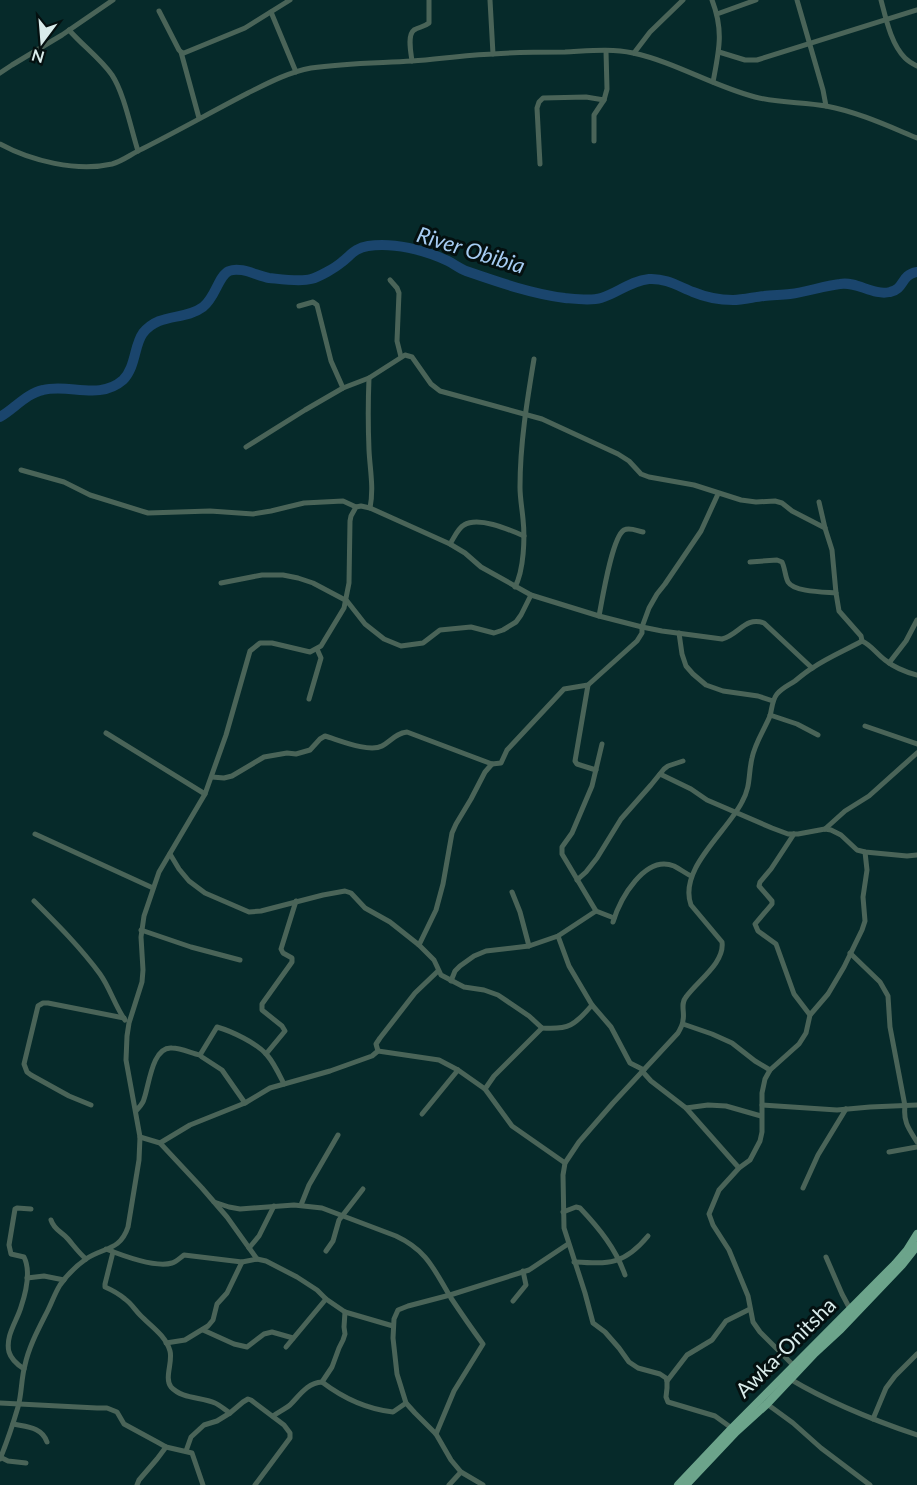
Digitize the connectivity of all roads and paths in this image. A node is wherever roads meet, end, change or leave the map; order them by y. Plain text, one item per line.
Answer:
1 (113, 0) edge
2 (289, 0) edge
3 (429, 0) edge
4 (490, 0) edge
5 (683, 0) edge
6 (712, 0) edge
7 (756, 0) edge
8 (797, 0) edge
9 (881, 0) edge
10 (917, 10) edge
11 (159, 11) dead end
12 (271, 12) junction
13 (717, 14) junction
14 (887, 20) junction
15 (69, 30) junction
16 (810, 43) junction
17 (606, 51) junction
18 (181, 52) junction
19 (718, 52) junction
20 (634, 53) junction
21 (493, 54) junction
22 (412, 61) junction
23 (917, 66) edge
24 (296, 72) junction
25 (0, 74) edge
26 (713, 82) junction
27 (604, 99) junction
28 (826, 106) junction
29 (199, 118) junction
30 (917, 138) edge
31 (594, 141) dead end
32 (0, 144) edge
33 (138, 151) junction
34 (540, 164) dead end
35 (390, 280) dead end
36 (299, 306) dead end
37 (401, 357) junction
38 (534, 358) dead end
39 (369, 378) junction
40 (343, 388) junction
41 (525, 414) junction
42 (246, 447) dead end
43 (21, 470) dead end
44 (718, 494) junction
45 (819, 502) dead end
46 (356, 507) junction
47 (370, 508) junction
48 (825, 528) junction
49 (643, 532) dead end
50 (524, 536) junction
51 (450, 544) junction
52 (750, 562) dead end
53 (221, 583) dead end
54 (515, 587) junction
55 (836, 593) junction
56 (531, 595) junction
57 (346, 601) junction
58 (599, 616) junction
59 (917, 620) edge
60 (642, 627) junction
61 (679, 633) junction
62 (862, 641) junction
63 (317, 649) junction
64 (889, 663) junction
65 (812, 668) junction
66 (917, 675) edge
67 (588, 685) junction
68 (309, 699) dead end
69 (773, 701) junction
70 (770, 715) junction
71 (865, 726) dead end
72 (106, 733) dead end
73 (818, 735) dead end
74 (602, 744) dead end
75 (917, 744) edge
76 (917, 753) edge
77 (683, 761) dead end
78 (492, 764) junction
79 (596, 770) junction
80 (660, 774) junction
81 (212, 777) junction
82 (205, 794) junction
83 (736, 813) junction
84 (825, 829) junction
85 (35, 834) dead end
86 (794, 834) junction
87 (865, 852) junction
88 (170, 854) junction
89 (917, 855) edge
90 (691, 876) junction
91 (577, 879) junction
92 (153, 888) junction
93 (512, 892) dead end
94 (34, 901) dead end
95 (296, 901) junction
96 (596, 910) junction
97 (141, 930) junction
98 (558, 936) junction
99 (420, 945) junction
100 (529, 946) junction
101 (850, 953) junction
102 (240, 960) dead end
103 (438, 971) junction
104 (451, 981) junction
105 (592, 1005) junction
106 (810, 1016) junction
107 (126, 1021) junction
108 (683, 1024) junction
109 (542, 1028) junction
110 (378, 1051) junction
111 (266, 1054) junction
112 (200, 1055) junction
113 (458, 1070) junction
114 (770, 1070) junction
115 (643, 1071) junction
116 (284, 1084) junction
117 (485, 1089) junction
118 (245, 1103) junction
119 (91, 1105) dead end
120 (762, 1105) junction
121 (917, 1106) edge
122 (905, 1107) junction
123 (686, 1108) junction
124 (846, 1109) junction
125 (136, 1111) junction
126 (422, 1114) dead end
127 (761, 1116) junction
128 (338, 1136) dead end
129 (140, 1137) junction
130 (917, 1142) edge
131 (160, 1143) junction
132 (917, 1148) edge
133 (889, 1152) dead end
134 (565, 1163) junction
135 (739, 1168) junction
136 (803, 1188) dead end
137 (363, 1189) dead end
138 (214, 1202) junction
139 (301, 1205) junction
140 (274, 1206) junction
141 (31, 1209) dead end
142 (563, 1212) junction
143 (343, 1215) junction
144 (51, 1220) dead end
145 (648, 1236) dead end
146 (916, 1239) edge
147 (568, 1244) junction
148 (249, 1248) junction
149 (106, 1249) junction
150 (326, 1251) dead end
151 (113, 1252) junction
152 (826, 1257) dead end
153 (86, 1259) junction
154 (257, 1260) junction
155 (620, 1260) junction
156 (242, 1262) junction
157 (574, 1262) junction
158 (523, 1271) junction
159 (625, 1275) dead end
160 (27, 1278) junction
161 (64, 1280) junction
162 (450, 1295) junction
163 (326, 1299) junction
164 (513, 1301) dead end
165 (750, 1309) junction
166 (850, 1309) junction
167 (345, 1312) junction
168 (393, 1326) junction
169 (202, 1330) junction
170 (292, 1338) junction
171 (166, 1344) junction
172 (286, 1347) dead end
173 (917, 1354) edge
174 (794, 1366) junction
175 (24, 1369) junction
176 (787, 1378) junction
177 (667, 1381) junction
178 (322, 1382) junction
179 (0, 1403) edge
180 (406, 1403) junction
181 (19, 1404) junction
182 (767, 1404) junction
183 (230, 1413) junction
184 (273, 1416) junction
185 (873, 1419) junction
186 (13, 1424) junction
187 (734, 1430) junction
188 (436, 1434) junction
189 (917, 1435) edge
190 (47, 1442) dead end
191 (166, 1447) junction
192 (186, 1451) junction
193 (0, 1458) edge
194 (26, 1463) dead end
195 (461, 1472) junction
196 (136, 1485) edge
197 (203, 1485) edge
198 (255, 1485) edge
199 (449, 1485) edge
200 (483, 1485) edge
201 (678, 1485) edge
202 (686, 1485) edge
203 (870, 1485) edge

1 - 15 street
2 - 12 street
3 - 22 street
4 - 21 street
5 - 20 street
6 - 13 street
7 - 13 street
8 - 16 street
9 - 14 street
10 - 14 street
11 - 18 street
12 - 18 street
12 - 24 street
13 - 19 street
14 - 16 street
14 - 23 street
15 - 25 street
15 - 33 street
16 - 19 street
16 - 28 street
17 - 20 street
17 - 21 street
17 - 27 street
18 - 29 street
19 - 26 street
20 - 26 street
21 - 22 street
22 - 24 street
24 - 29 street
26 - 28 street
27 - 31 street
27 - 34 street
28 - 30 street
29 - 33 street
32 - 33 street
35 - 37 street
36 - 40 street
37 - 39 street
37 - 41 street
38 - 41 street
39 - 40 street
39 - 47 street
40 - 42 street
41 - 44 street
41 - 50 street
43 - 46 street
44 - 48 street
44 - 60 street
45 - 48 street
46 - 47 street
46 - 57 street
47 - 51 street
48 - 55 street
49 - 58 street
50 - 51 street
50 - 54 street
51 - 54 street
52 - 55 street
53 - 57 street
54 - 56 street
55 - 62 street
56 - 57 street
56 - 58 street
57 - 63 street
58 - 60 street
59 - 64 street
60 - 61 street
60 - 67 street
61 - 65 street
61 - 69 street
62 - 64 street
62 - 65 street
63 - 68 street
63 - 81 street
64 - 66 street
65 - 69 street
67 - 78 street
67 - 79 street
69 - 70 street
70 - 73 street
70 - 83 street
71 - 75 street
72 - 82 street
74 - 79 street
76 - 84 street
77 - 80 street
78 - 81 street
78 - 99 street
79 - 91 street
80 - 83 street
80 - 91 street
81 - 82 street
82 - 88 street
83 - 86 street
83 - 90 street
84 - 86 street
84 - 87 street
85 - 92 street
86 - 106 street
87 - 89 street
87 - 101 street
88 - 92 street
88 - 95 street
90 - 96 street
90 - 108 street
91 - 96 street
92 - 97 street
93 - 100 street
94 - 107 street
95 - 99 street
95 - 111 street
96 - 98 street
97 - 102 street
97 - 107 street
98 - 100 street
98 - 105 street
99 - 103 street
100 - 104 street
101 - 106 street
101 - 122 street
103 - 104 street
103 - 110 street
104 - 109 street
105 - 109 street
105 - 115 street
106 - 114 street
107 - 119 street
107 - 125 street
108 - 114 street
108 - 115 street
109 - 117 street
110 - 113 street
110 - 116 street
111 - 112 street
111 - 116 street
112 - 118 street
112 - 125 street
113 - 117 street
113 - 126 street
114 - 120 street
115 - 123 street
115 - 134 street
116 - 118 street
117 - 134 street
118 - 131 street
120 - 124 street
120 - 127 street
121 - 122 street
122 - 124 street
122 - 130 street
123 - 127 street
123 - 135 street
124 - 136 street
125 - 129 street
127 - 135 street
128 - 139 street
129 - 131 street
129 - 149 street
131 - 138 street
132 - 133 street
134 - 142 street
135 - 165 street
137 - 143 street
138 - 140 street
138 - 148 street
139 - 140 street
139 - 143 street
140 - 148 street
141 - 160 street
142 - 147 street
142 - 155 street
143 - 150 street
143 - 162 street
144 - 153 street
145 - 155 street
146 - 166 main road, Awka-Onitsha
146 - 176 main road, Awka-Onitsha
147 - 157 street
147 - 158 street
148 - 154 street
149 - 151 street
149 - 153 street
151 - 156 street
151 - 171 street
152 - 166 street
153 - 161 street
154 - 156 street
154 - 163 street
155 - 157 street
155 - 159 street
156 - 169 street
157 - 177 street
158 - 162 street
158 - 164 street
160 - 161 street
160 - 175 street
161 - 175 street
162 - 168 street
162 - 188 street
163 - 167 street
163 - 170 street
165 - 174 street
165 - 177 street
166 - 174 main road, Awka-Onitsha
167 - 168 street
167 - 178 street
168 - 180 street
169 - 170 street
169 - 171 street
170 - 172 street
171 - 183 street
173 - 185 street
174 - 176 main road, Awka-Onitsha
175 - 181 street
176 - 182 main road, Awka-Onitsha
176 - 185 street
176 - 187 main road, Awka-Onitsha
177 - 187 street
178 - 180 street
178 - 184 street
179 - 181 street
180 - 188 street
181 - 186 street
181 - 191 street
182 - 187 main road, Awka-Onitsha
182 - 203 street
183 - 184 street
183 - 192 street
184 - 198 street
185 - 189 street
186 - 190 street
186 - 193 street
187 - 201 main road, Awka-Onitsha
187 - 202 main road, Awka-Onitsha
188 - 195 street
191 - 192 street
191 - 196 street
192 - 197 street
193 - 194 street
195 - 199 street
195 - 200 street

